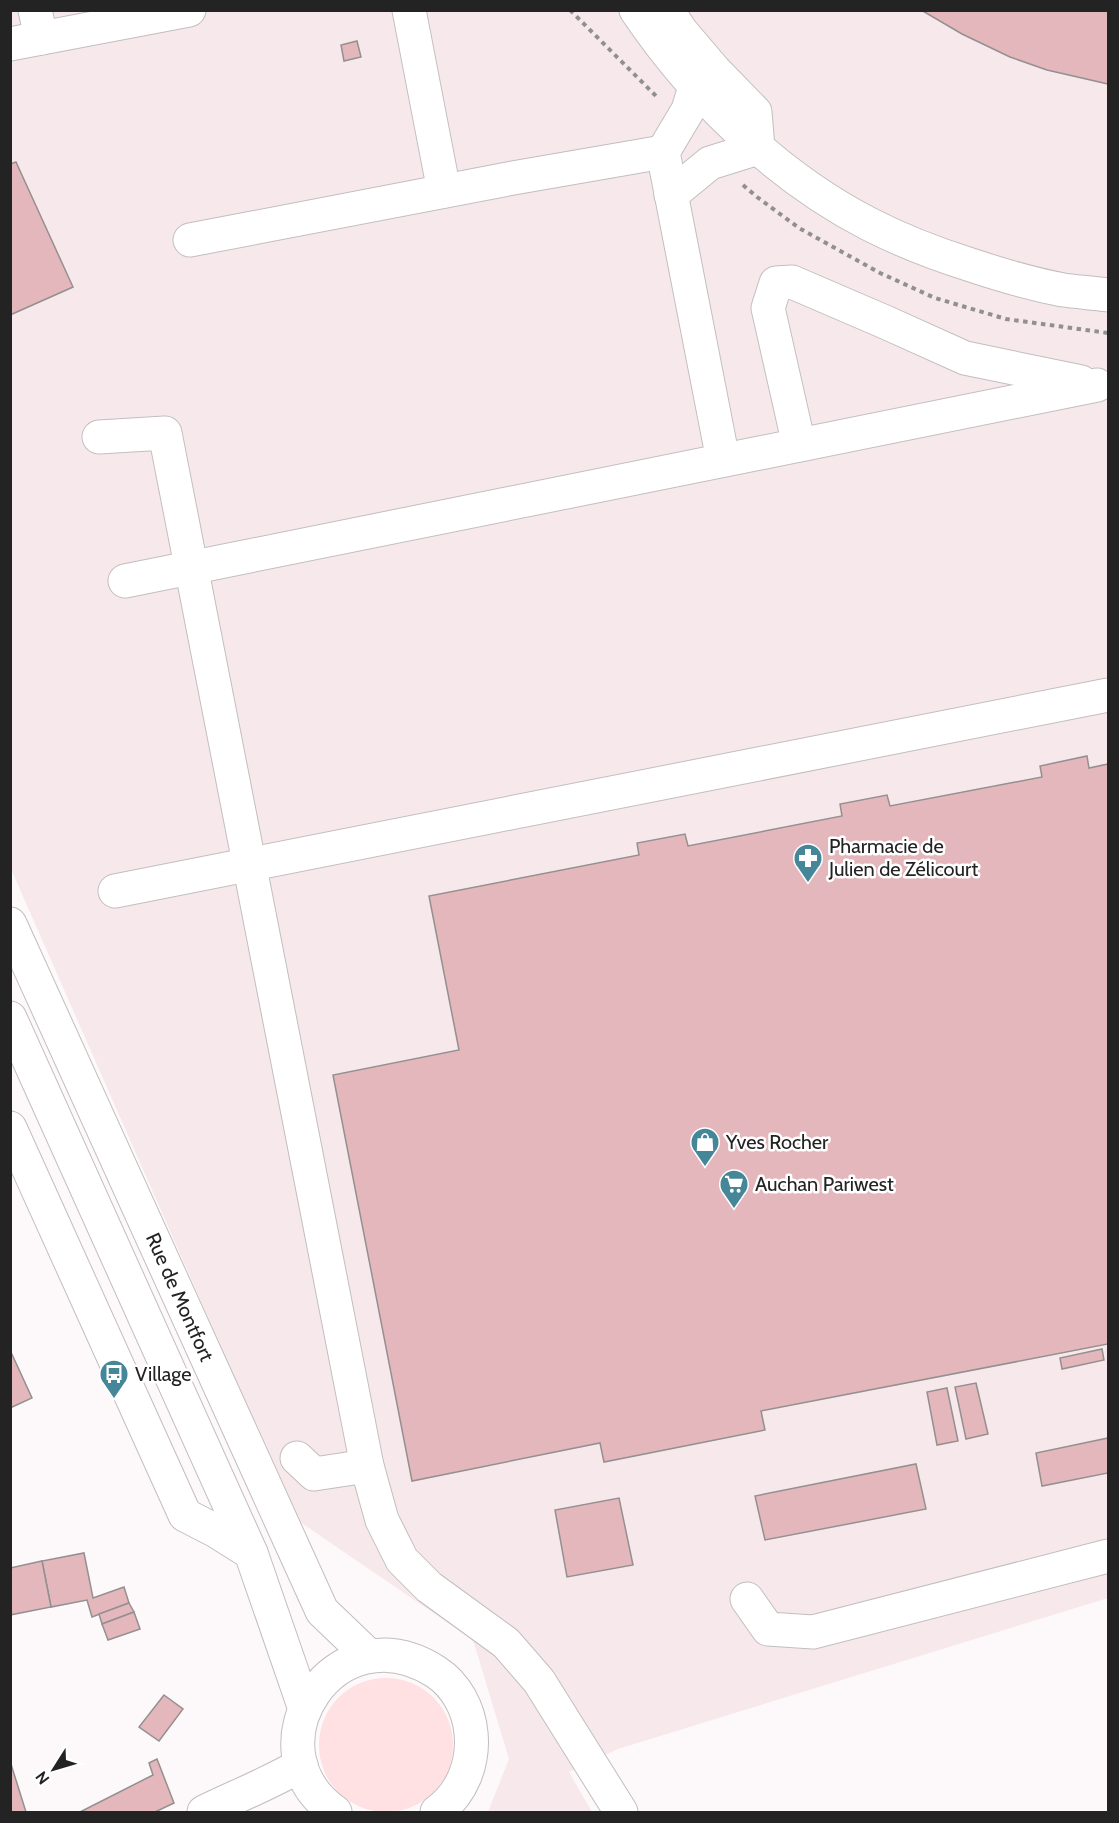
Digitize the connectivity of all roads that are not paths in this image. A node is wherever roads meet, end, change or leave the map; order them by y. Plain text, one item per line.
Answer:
1 (189, 10) edge
2 (409, 10) edge
3 (636, 10) edge
4 (667, 10) edge
5 (29, 31) edge
6 (695, 87) junction
7 (758, 148) junction
8 (663, 152) junction
9 (444, 191) junction
10 (671, 195) junction
11 (190, 240) dead end
12 (1108, 295) edge
13 (1103, 385) edge
14 (99, 437) dead end
15 (799, 445) junction
16 (723, 460) junction
17 (191, 568) junction
18 (125, 581) dead end
19 (1108, 695) edge
20 (250, 864) junction
21 (115, 891) dead end
22 (10, 924) edge
23 (10, 1018) edge
24 (10, 1128) edge
25 (297, 1458) dead end
26 (367, 1466) junction
27 (251, 1553) junction
28 (1108, 1556) edge
29 (747, 1599) dead end
30 (369, 1656) junction
31 (304, 1709) junction
32 (302, 1765) junction
33 (447, 1807) edge
34 (204, 1812) edge
35 (335, 1812) edge
36 (621, 1812) edge

1 - 5 street
2 - 9 street
3 - 6 street
4 - 7 street
6 - 7 street
6 - 8 street
7 - 10 street
7 - 12 street
8 - 9 street
8 - 10 street
9 - 11 street
10 - 16 street
13 - 15 street
13 - 15 street
14 - 17 street
15 - 16 street
16 - 17 street
17 - 18 street
17 - 20 street
19 - 20 street
20 - 21 street
20 - 26 street
22 - 30 street, Rue de Montfort
23 - 27 street, Rue de Montfort
24 - 27 street
25 - 26 street
26 - 36 street
27 - 31 street, Rue de Montfort
28 - 29 street
30 - 31 street
30 - 33 street
31 - 32 street
32 - 34 street
32 - 35 street

